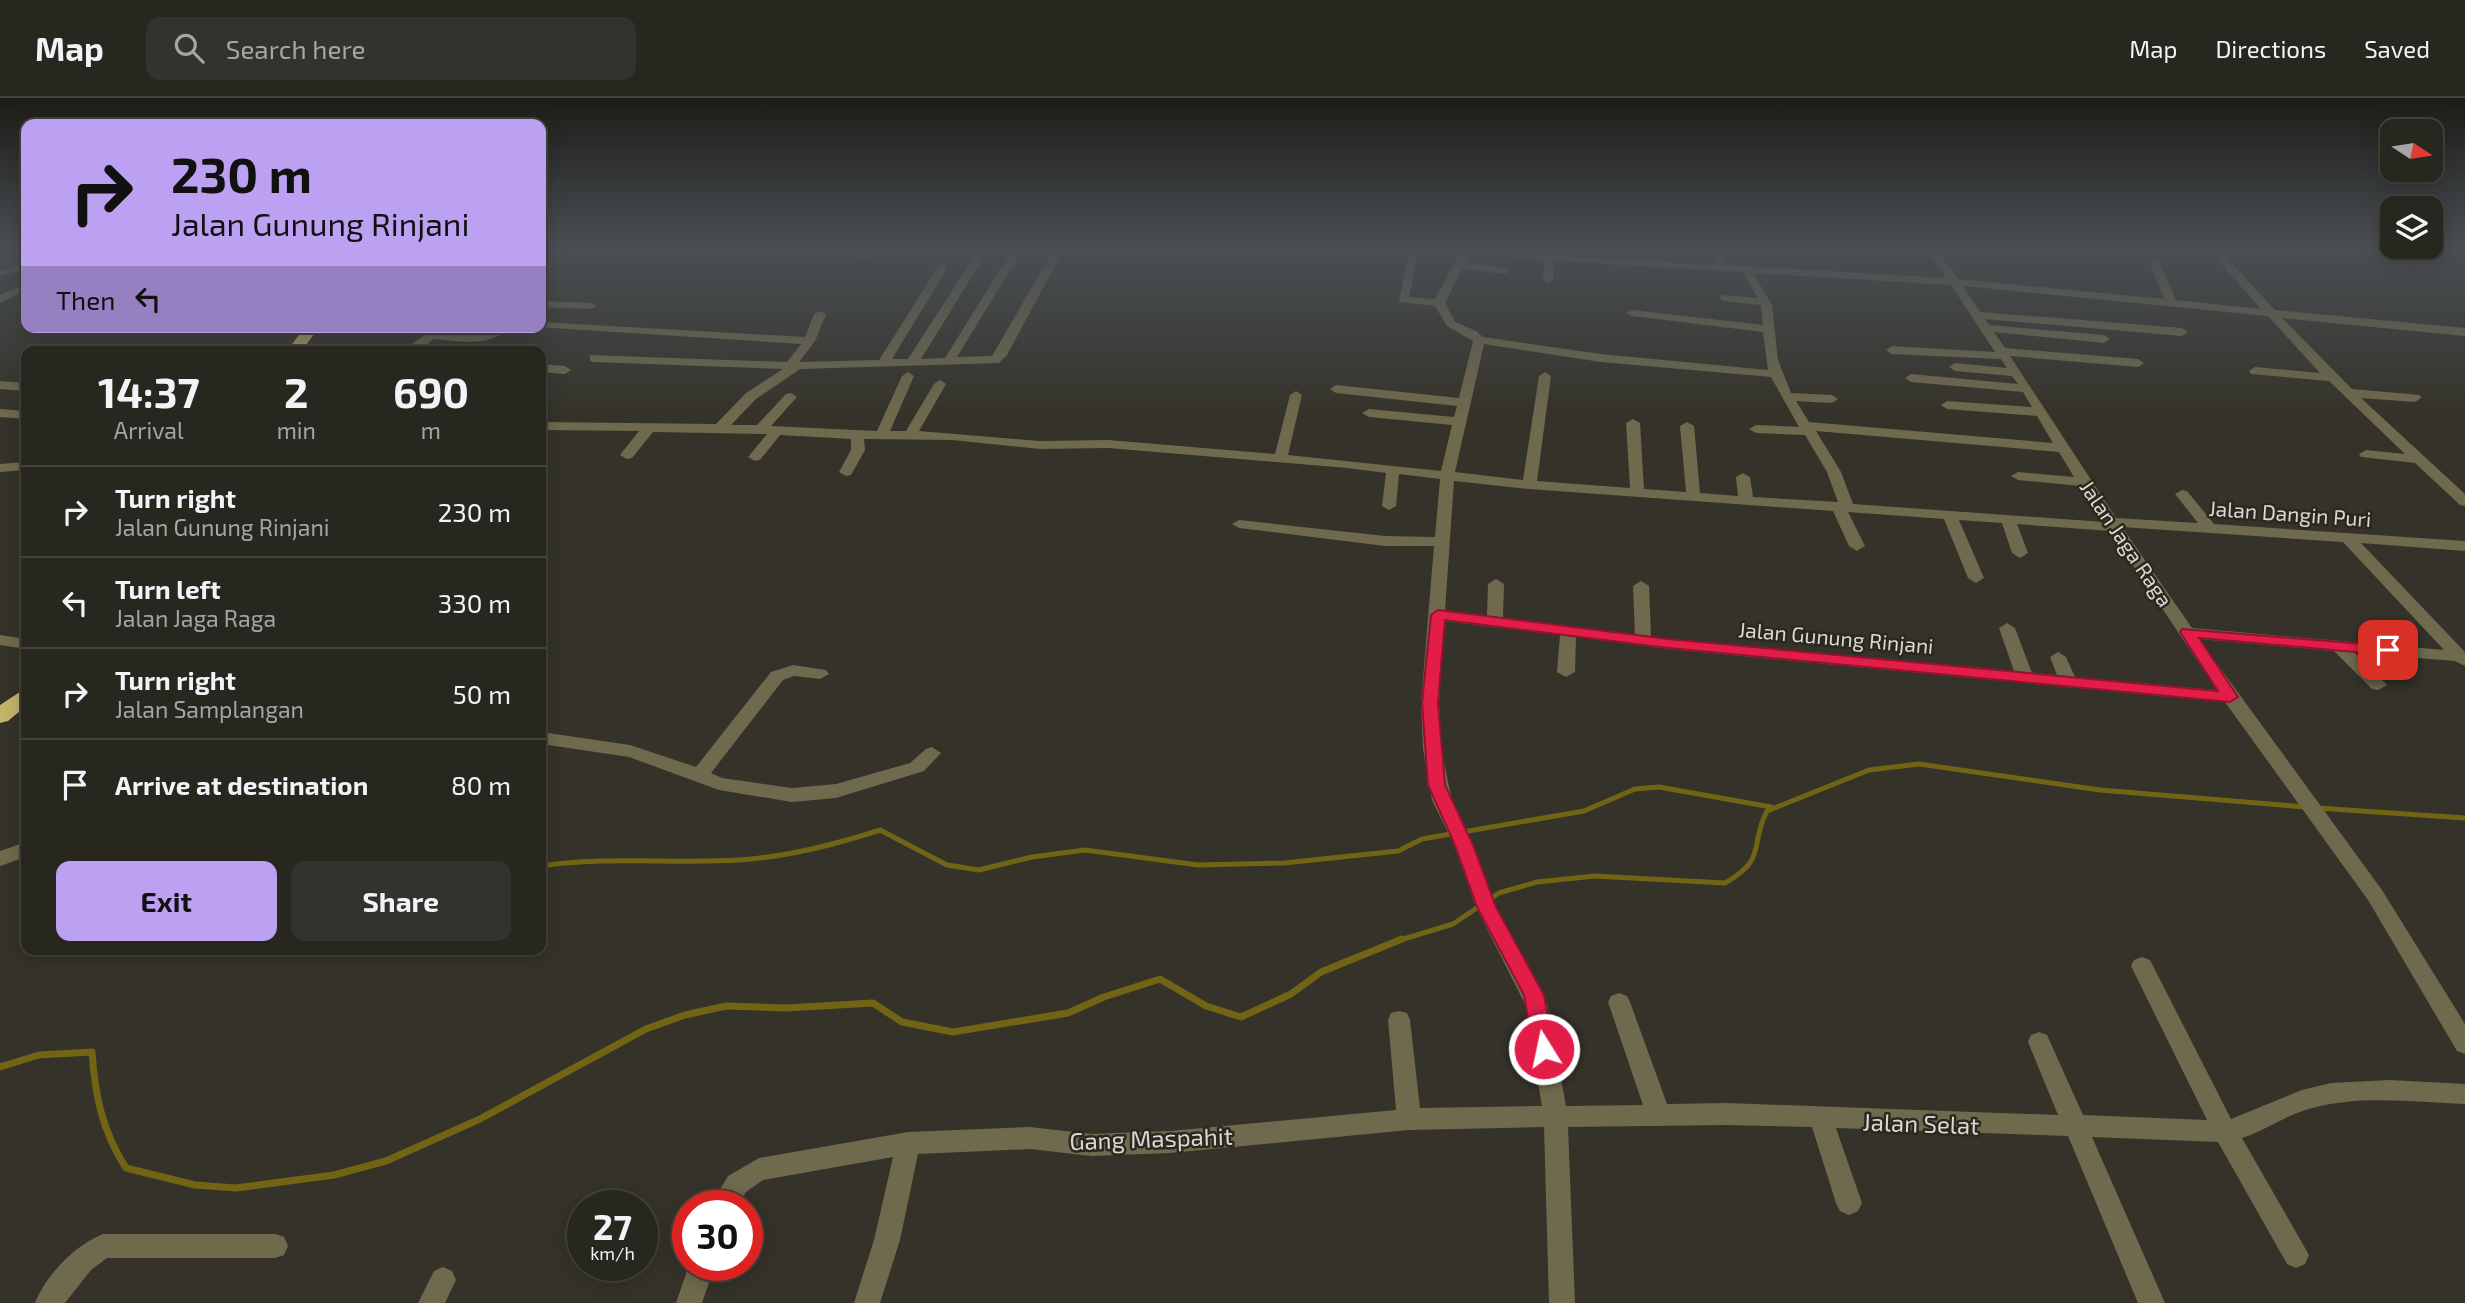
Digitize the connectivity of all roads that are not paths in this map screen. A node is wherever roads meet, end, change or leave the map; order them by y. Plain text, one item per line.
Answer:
1 (572, 305) edge
2 (919, 305) edge
3 (950, 305) edge
4 (983, 305) edge
5 (1028, 305) edge
6 (1440, 305) edge
7 (1766, 305) edge
8 (1969, 305) edge
9 (2192, 305) edge
10 (2265, 305) edge
11 (591, 306) dead end
12 (1632, 313) dead end
13 (820, 314) dead end
14 (2273, 314) junction
15 (1975, 315) junction
16 (546, 325) edge
17 (1985, 328) junction
18 (1766, 330) junction
19 (2182, 332) dead end
20 (2465, 332) edge
21 (497, 333) edge
22 (2104, 339) dead end
23 (1479, 340) junction
24 (809, 341) junction
25 (416, 346) edge
26 (1892, 350) dead end
27 (2002, 354) junction
28 (594, 358) dead end
29 (948, 362) junction
30 (2138, 363) dead end
31 (882, 365) junction
32 (793, 366) junction
33 (1955, 367) dead end
34 (546, 368) edge
35 (565, 370) dead end
36 (910, 370) junction
37 (2255, 371) dead end
38 (2015, 373) junction
39 (1776, 374) junction
40 (1545, 376) dead end
41 (1911, 378) dead end
42 (2333, 378) junction
43 (0, 384) edge
44 (940, 384) dead end
45 (21, 386) edge
46 (2027, 388) junction
47 (1336, 389) dead end
48 (2350, 393) junction
49 (1296, 394) dead end
50 (791, 397) dead end
51 (1787, 397) junction
52 (1832, 398) dead end
53 (2415, 398) dead end
54 (1465, 403) junction
55 (1947, 405) dead end
56 (2041, 412) junction
57 (0, 413) edge
58 (1369, 413) dead end
59 (21, 414) edge
60 (21, 415) edge
61 (1461, 422) junction
62 (1633, 423) dead end
63 (0, 426) edge
64 (546, 426) edge
65 (1687, 426) dead end
66 (649, 428) junction
67 (720, 428) junction
68 (1809, 428) junction
69 (761, 429) junction
70 (1756, 429) dead end
71 (776, 431) junction
72 (858, 435) junction
73 (882, 435) junction
74 (910, 435) junction
75 (2065, 448) junction
76 (2365, 454) dead end
77 (627, 455) dead end
78 (755, 457) dead end
79 (2420, 459) junction
80 (1280, 460) junction
81 (21, 466) edge
82 (0, 468) edge
83 (1393, 469) junction
84 (846, 472) dead end
85 (2018, 475) dead end
86 (1447, 476) junction
87 (1743, 477) dead end
88 (2084, 482) junction
89 (1529, 485) junction
90 (1637, 491) junction
91 (2182, 494) dead end
92 (1693, 496) junction
93 (1746, 500) junction
94 (2465, 502) edge
95 (1389, 506) dead end
96 (1843, 506) junction
97 (1949, 514) junction
98 (2007, 518) junction
99 (1239, 524) dead end
100 (2113, 525) junction
101 (2210, 529) junction
102 (2348, 539) junction
103 (1440, 542) junction
104 (1857, 546) dead end
105 (2465, 546) edge
106 (2020, 553) dead end
107 (1976, 578) dead end
108 (1496, 584) dead end
109 (1641, 586) dead end
110 (1438, 615) junction
111 (1495, 621) junction
112 (2007, 628) dead end
113 (1568, 631) junction
114 (2188, 632) junction
115 (0, 640) edge
116 (1643, 641) junction
117 (21, 643) edge
118 (2339, 646) junction
119 (2058, 657) dead end
120 (2464, 659) edge
121 (1566, 672) dead end
122 (820, 674) dead end
123 (2025, 677) junction
124 (2068, 682) junction
125 (2378, 685) dead end
126 (2230, 697) junction
127 (21, 699) edge
128 (0, 716) edge
129 (546, 739) edge
130 (932, 753) dead end
131 (699, 776) junction
132 (21, 851) edge
133 (0, 859) edge
134 (2143, 966) dead end
135 (1619, 1002) dead end
136 (1399, 1020) dead end
137 (2039, 1042) dead end
138 (2465, 1044) edge
139 (2465, 1094) edge
140 (1658, 1114) junction
141 (1556, 1116) junction
142 (1409, 1119) junction
143 (1821, 1119) junction
144 (2077, 1128) junction
145 (2225, 1131) junction
146 (908, 1143) junction
147 (730, 1190) edge
148 (1849, 1203) dead end
149 (275, 1245) dead end
150 (2296, 1255) dead end
151 (697, 1281) edge
152 (48, 1303) edge
153 (689, 1303) edge
154 (867, 1303) edge
155 (1562, 1303) edge
156 (2152, 1303) edge

1 - 11 street
2 - 31 street
3 - 36 street
4 - 29 street
5 - 29 street
6 - 23 street
7 - 18 street
8 - 15 street, Jalan Jaga Raga
9 - 14 street
10 - 14 street
12 - 18 street
13 - 24 street
14 - 20 street
14 - 42 street
15 - 17 street, Jalan Jaga Raga
15 - 19 street
16 - 24 street
17 - 22 street
17 - 27 street, Jalan Jaga Raga
18 - 39 street
21 - 25 street
23 - 39 street
23 - 54 street
24 - 32 street
26 - 27 street
27 - 30 street
27 - 38 street, Jalan Jaga Raga
28 - 32 street
29 - 36 street
31 - 32 street
31 - 36 street
32 - 67 street
33 - 38 street
34 - 35 street
36 - 73 street
37 - 42 street
38 - 46 street, Jalan Jaga Raga
39 - 51 street
40 - 89 street
41 - 46 street
42 - 48 street
43 - 45 street
44 - 74 street
46 - 56 street, Jalan Jaga Raga
47 - 54 street
48 - 53 street
48 - 79 street
49 - 80 street
50 - 69 street
51 - 52 street
51 - 68 street
54 - 61 street
55 - 56 street
56 - 75 street, Jalan Jaga Raga
57 - 59 street
58 - 61 street
60 - 63 street
61 - 86 street
62 - 90 street
64 - 66 street, Jalan Dangin Puri
65 - 92 street
66 - 67 street, Jalan Dangin Puri
66 - 77 street
67 - 69 street, Jalan Dangin Puri
68 - 70 street
68 - 75 street
68 - 96 street
69 - 71 street, Jalan Dangin Puri
71 - 72 street, Jalan Dangin Puri
71 - 78 street
72 - 73 street, Jalan Dangin Puri
72 - 84 street
73 - 74 street, Jalan Dangin Puri
74 - 80 street, Jalan Dangin Puri
75 - 88 street, Jalan Jaga Raga
76 - 79 street
79 - 94 street
80 - 83 street, Jalan Dangin Puri
81 - 82 street
83 - 86 street, Jalan Dangin Puri
83 - 95 street
85 - 88 street
86 - 89 street, Jalan Dangin Puri
86 - 103 street
87 - 93 street
88 - 100 street, Jalan Jaga Raga
89 - 90 street, Jalan Dangin Puri
90 - 92 street, Jalan Dangin Puri
91 - 101 street
92 - 93 street, Jalan Dangin Puri
93 - 96 street, Jalan Dangin Puri
96 - 97 street, Jalan Dangin Puri
96 - 104 street
97 - 98 street, Jalan Dangin Puri
97 - 107 street
98 - 100 street, Jalan Dangin Puri
98 - 106 street
99 - 103 street
100 - 101 street, Jalan Dangin Puri
100 - 114 street, Jalan Jaga Raga
101 - 102 street, Jalan Dangin Puri
102 - 105 street, Jalan Dangin Puri
102 - 120 street
103 - 110 street
108 - 111 street
109 - 116 street
110 - 111 street, Jalan Gunung Rinjani
110 - 141 street
111 - 113 street, Jalan Gunung Rinjani
112 - 123 street
113 - 116 street, Jalan Gunung Rinjani
113 - 121 street
114 - 118 street
114 - 126 street, Jalan Jaga Raga
115 - 117 street
116 - 123 street, Jalan Gunung Rinjani
118 - 120 street
118 - 125 street
119 - 124 street
122 - 131 street
123 - 124 street, Jalan Gunung Rinjani
124 - 126 street, Jalan Gunung Rinjani
126 - 138 street, Jalan Jaga Raga
127 - 128 highway
129 - 131 street
130 - 131 street
132 - 133 street
134 - 145 street
135 - 140 street
136 - 142 street
137 - 144 street
139 - 145 street, Jalan Selat
140 - 141 street, Jalan Selat
140 - 143 street, Jalan Selat
141 - 142 street, Gang Maspahit
141 - 155 street
142 - 146 street, Gang Maspahit
143 - 144 street, Jalan Selat
143 - 148 street
144 - 145 street, Jalan Selat
144 - 156 street
145 - 150 street
146 - 147 street, Gang Maspahit
146 - 154 street
149 - 152 street
151 - 153 street

